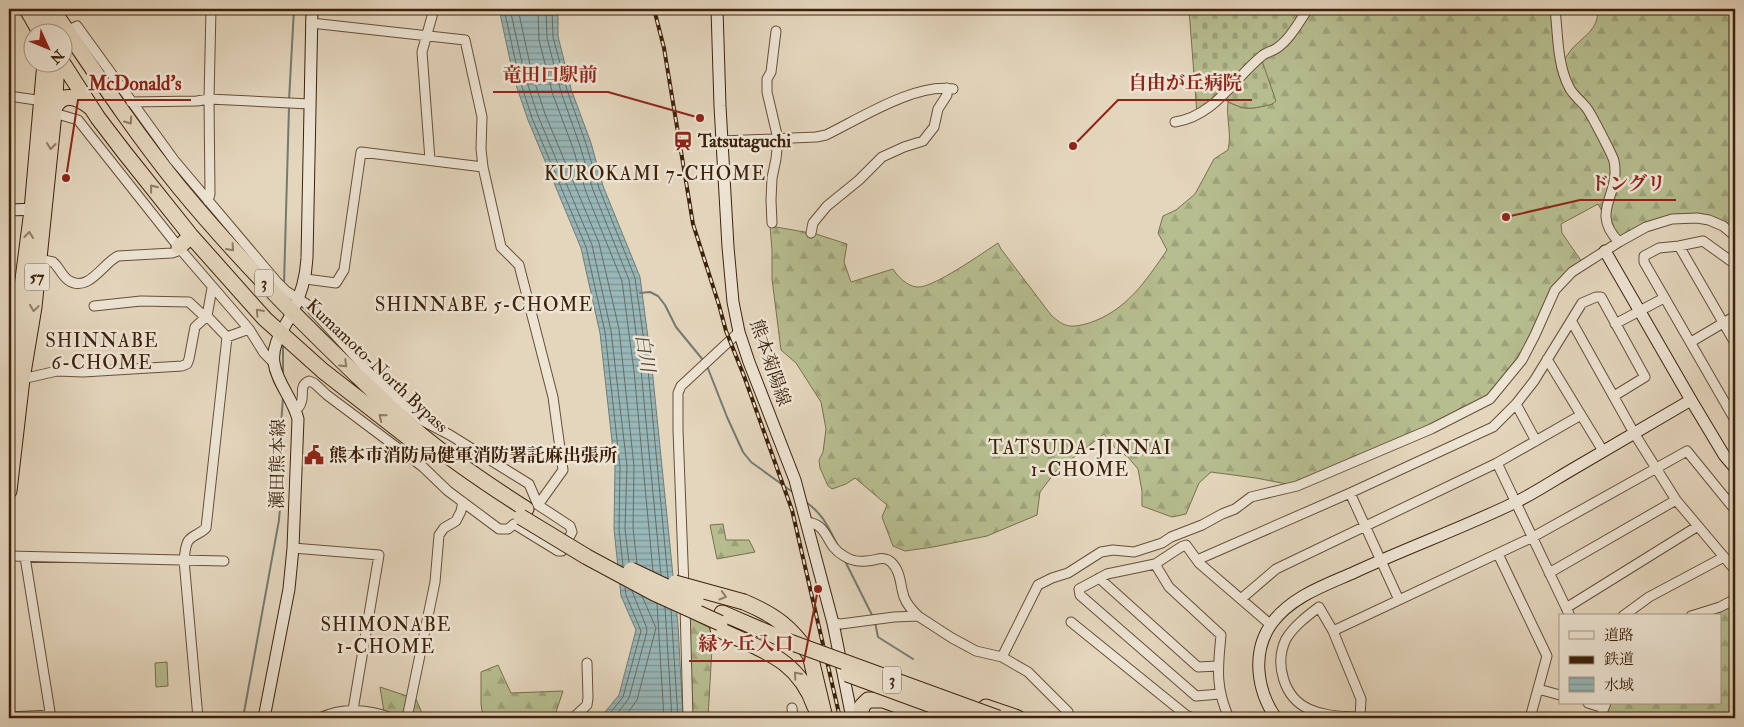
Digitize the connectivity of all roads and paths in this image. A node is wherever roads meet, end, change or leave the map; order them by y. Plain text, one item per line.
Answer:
1 (27, 9) edge
2 (43, 9) edge
3 (52, 9) edge
4 (211, 9) edge
5 (312, 9) edge
6 (434, 9) edge
7 (717, 9) edge
8 (1308, 9) edge
9 (1555, 9) edge
10 (39, 22) edge
11 (50, 22) edge
12 (50, 22) edge
13 (311, 23) junction
14 (72, 27) edge
15 (776, 31) dead end
16 (427, 36) junction
17 (72, 50) edge
18 (72, 57) edge
19 (89, 62) junction
20 (45, 72) edge
21 (49, 72) edge
22 (57, 72) edge
23 (69, 72) edge
24 (44, 83) junction
25 (9, 96) edge
26 (209, 99) junction
27 (131, 102) junction
28 (310, 104) junction
29 (51, 107) junction
30 (94, 112) junction
31 (1176, 122) dead end
32 (778, 139) junction
33 (722, 141) junction
34 (430, 160) junction
35 (9, 161) edge
36 (483, 167) junction
37 (9, 194) edge
38 (204, 206) junction
39 (38, 209) junction
40 (9, 210) edge
41 (772, 223) dead end
42 (811, 233) dead end
43 (191, 236) junction
44 (1735, 236) edge
45 (1619, 242) junction
46 (1679, 246) junction
47 (180, 248) junction
48 (1606, 251) junction
49 (39, 259) junction
50 (1735, 264) edge
51 (306, 279) junction
52 (212, 288) junction
53 (1664, 298) junction
54 (94, 306) dead end
55 (295, 306) junction
56 (1640, 311) junction
57 (1735, 316) edge
58 (206, 317) junction
59 (1572, 322) junction
60 (1724, 323) junction
61 (1615, 324) junction
62 (249, 329) junction
63 (740, 332) junction
64 (280, 334) junction
65 (227, 336) junction
66 (1691, 342) junction
67 (1735, 343) edge
68 (1547, 359) junction
69 (274, 363) junction
70 (22, 379) junction
71 (9, 387) edge
72 (1614, 396) junction
73 (1691, 400) junction
74 (1516, 404) junction
75 (296, 410) junction
76 (1581, 415) junction
77 (1735, 420) edge
78 (1634, 433) junction
79 (1536, 441) junction
80 (1603, 451) junction
81 (1497, 463) junction
82 (1656, 468) junction
83 (1735, 468) edge
84 (9, 491) edge
85 (1350, 493) junction
86 (1676, 500) junction
87 (463, 502) junction
88 (1516, 502) junction
89 (1734, 506) edge
90 (528, 510) junction
91 (806, 522) junction
92 (1365, 526) junction
93 (1698, 526) junction
94 (1532, 538) junction
95 (293, 548) junction
96 (1498, 554) junction
97 (9, 556) edge
98 (25, 557) junction
99 (1724, 557) junction
100 (184, 560) junction
101 (1196, 560) junction
102 (1380, 560) junction
103 (224, 561) dead end
104 (1155, 564) junction
105 (626, 567) junction
106 (1735, 570) edge
107 (1549, 573) junction
108 (1099, 578) junction
109 (1241, 599) junction
110 (1735, 599) edge
111 (1398, 600) junction
112 (1568, 612) edge
113 (1626, 614) edge
114 (1697, 614) edge
115 (918, 616) junction
116 (720, 622) junction
117 (1071, 622) dead end
118 (833, 623) junction
119 (1271, 625) junction
120 (1333, 631) junction
121 (785, 645) junction
122 (839, 654) junction
123 (1002, 657) junction
124 (587, 663) dead end
125 (1218, 666) junction
126 (1538, 689) junction
127 (1220, 694) junction
128 (1559, 695) edge
129 (1605, 706) edge
130 (792, 708) dead end
131 (353, 710) junction
132 (51, 716) edge
133 (1228, 716) edge
134 (9, 718) edge
135 (198, 718) edge
136 (264, 718) edge
137 (320, 718) edge
138 (391, 718) edge
139 (407, 718) edge
140 (572, 718) edge
141 (688, 718) edge
142 (793, 718) edge
143 (818, 718) edge
144 (825, 718) edge
145 (852, 718) edge
146 (860, 718) edge
147 (933, 718) edge
148 (967, 718) edge
149 (998, 718) edge
150 (1018, 718) edge
151 (1065, 718) edge
152 (1192, 718) edge
153 (1218, 718) edge
154 (1276, 718) edge
155 (1361, 718) edge
156 (1530, 718) edge
157 (1600, 718) edge

1 - 10 highway
2 - 11 highway
3 - 12 highway, Kumamoto-North Bypass / 3
4 - 26 street
5 - 13 main road
6 - 16 street
7 - 33 main road, 熊本菊陽線
8 - 31 street
9 - 45 street
13 - 16 street
13 - 28 main road
14 - 27 street
15 - 32 street
16 - 34 street
16 - 36 street
17 - 19 highway, Kumamoto-North Bypass / 3
18 - 19 highway
19 -> 38 highway, Kumamoto-North Bypass / 3
20 - 24 highway, 57
21 - 24 highway
22 - 29 highway, 57
23 - 30 highway, Kumamoto-North Bypass / 3
24 - 29 highway, 57
25 - 29 street
26 - 27 street
26 - 28 street
26 - 38 street
27 - 38 street
28 - 51 main road
29 - 30 highway
29 - 39 highway, 57
29 - 47 street
43 -> 30 highway, Kumamoto-North Bypass / 3
32 - 33 street
32 - 41 street
32 - 42 street
33 - 63 main road, 熊本菊陽線
34 - 36 street
34 - 51 street
35 - 37 street
36 - 90 street
38 - 55 highway, Kumamoto-North Bypass / 3
39 - 40 main road
39 - 49 highway, 57
71 -> 39 highway, 57
43 - 47 highway
64 -> 43 highway, Kumamoto-North Bypass / 3
44 - 45 street
45 - 48 street
46 - 50 street
46 - 53 street
46 - 60 street
47 - 49 street
47 - 52 street
48 - 56 main road
48 - 123 street
49 -> 70 highway, 57
51 - 55 main road
52 - 58 street
52 - 62 street
53 - 56 street
53 - 66 street
54 - 58 street
55 - 64 main road
55 -> 90 highway, Kumamoto-North Bypass / 3
55 - 90 street
56 - 61 street
56 - 73 main road
57 - 60 street
58 - 65 street
58 - 70 street
59 - 61 street
59 - 68 street
59 - 72 street
60 - 66 street
60 - 67 street
61 - 72 street
62 - 65 street
62 - 69 street
63 - 91 main road, 熊本菊陽線
63 - 141 street
64 - 69 main road
90 -> 64 highway, Kumamoto-North Bypass / 3
65 - 100 street
66 - 77 street
68 - 74 street
68 - 76 street
69 - 75 main road, 瀬田熊本線
70 - 84 highway, 57
72 - 78 street
73 - 78 main road
73 - 83 main road
74 - 79 street
74 - 85 street
75 - 87 street
75 - 95 main road, 瀬田熊本線
76 - 79 street
76 - 80 street
78 - 80 main road
78 - 82 street
79 - 81 street
80 - 88 main road
81 - 88 street
81 - 92 street
82 - 86 street
82 - 89 street
82 - 94 street
85 - 92 street
85 - 101 street
86 - 93 street
86 - 107 street
87 - 90 street
87 - 139 street
88 - 94 street
88 - 102 main road
90 - 105 highway, Kumamoto-North Bypass / 3
90 - 116 highway, Kumamoto-North Bypass / 3, bridge
91 - 115 street
91 - 118 main road, 熊本菊陽線
92 - 102 street
92 - 109 street
93 - 99 street
93 - 112 street
94 - 96 street
94 - 107 street
95 - 131 street
95 - 136 main road, 瀬田熊本線
96 - 111 street
96 - 126 street
97 - 98 street
98 - 100 street
98 - 132 street
99 - 106 street
99 - 113 street
100 - 103 street
100 - 135 street
101 - 104 street
101 - 109 street
102 - 111 street
102 - 119 main road
104 - 108 street
104 - 125 street
105 - 116 highway, Kumamoto-North Bypass / 3, bridge
105 -> 144 highway, 3, bridge
107 - 112 street
108 - 125 street
108 - 127 street
109 - 119 street
110 - 114 street
111 - 120 street
115 - 118 street
115 - 123 street
116 - 121 highway, Kumamoto-North Bypass / 3
143 -> 116 highway, 3
117 - 152 street
118 - 122 main road, 熊本菊陽線
119 - 154 main road
120 - 155 street
120 - 155 street
121 - 148 highway, Kumamoto-North Bypass / 3, bridge
121 - 149 highway, Kumamoto-North Bypass / 3, bridge
122 - 145 main road, 熊本菊陽線
122 - 150 highway
123 - 151 street
124 - 140 street
125 - 127 street
126 - 128 street
126 - 156 street
127 - 133 street
129 - 157 street
130 - 142 street
131 - 137 street
131 - 138 street
132 - 134 street
133 - 153 street
146 - 147 highway

